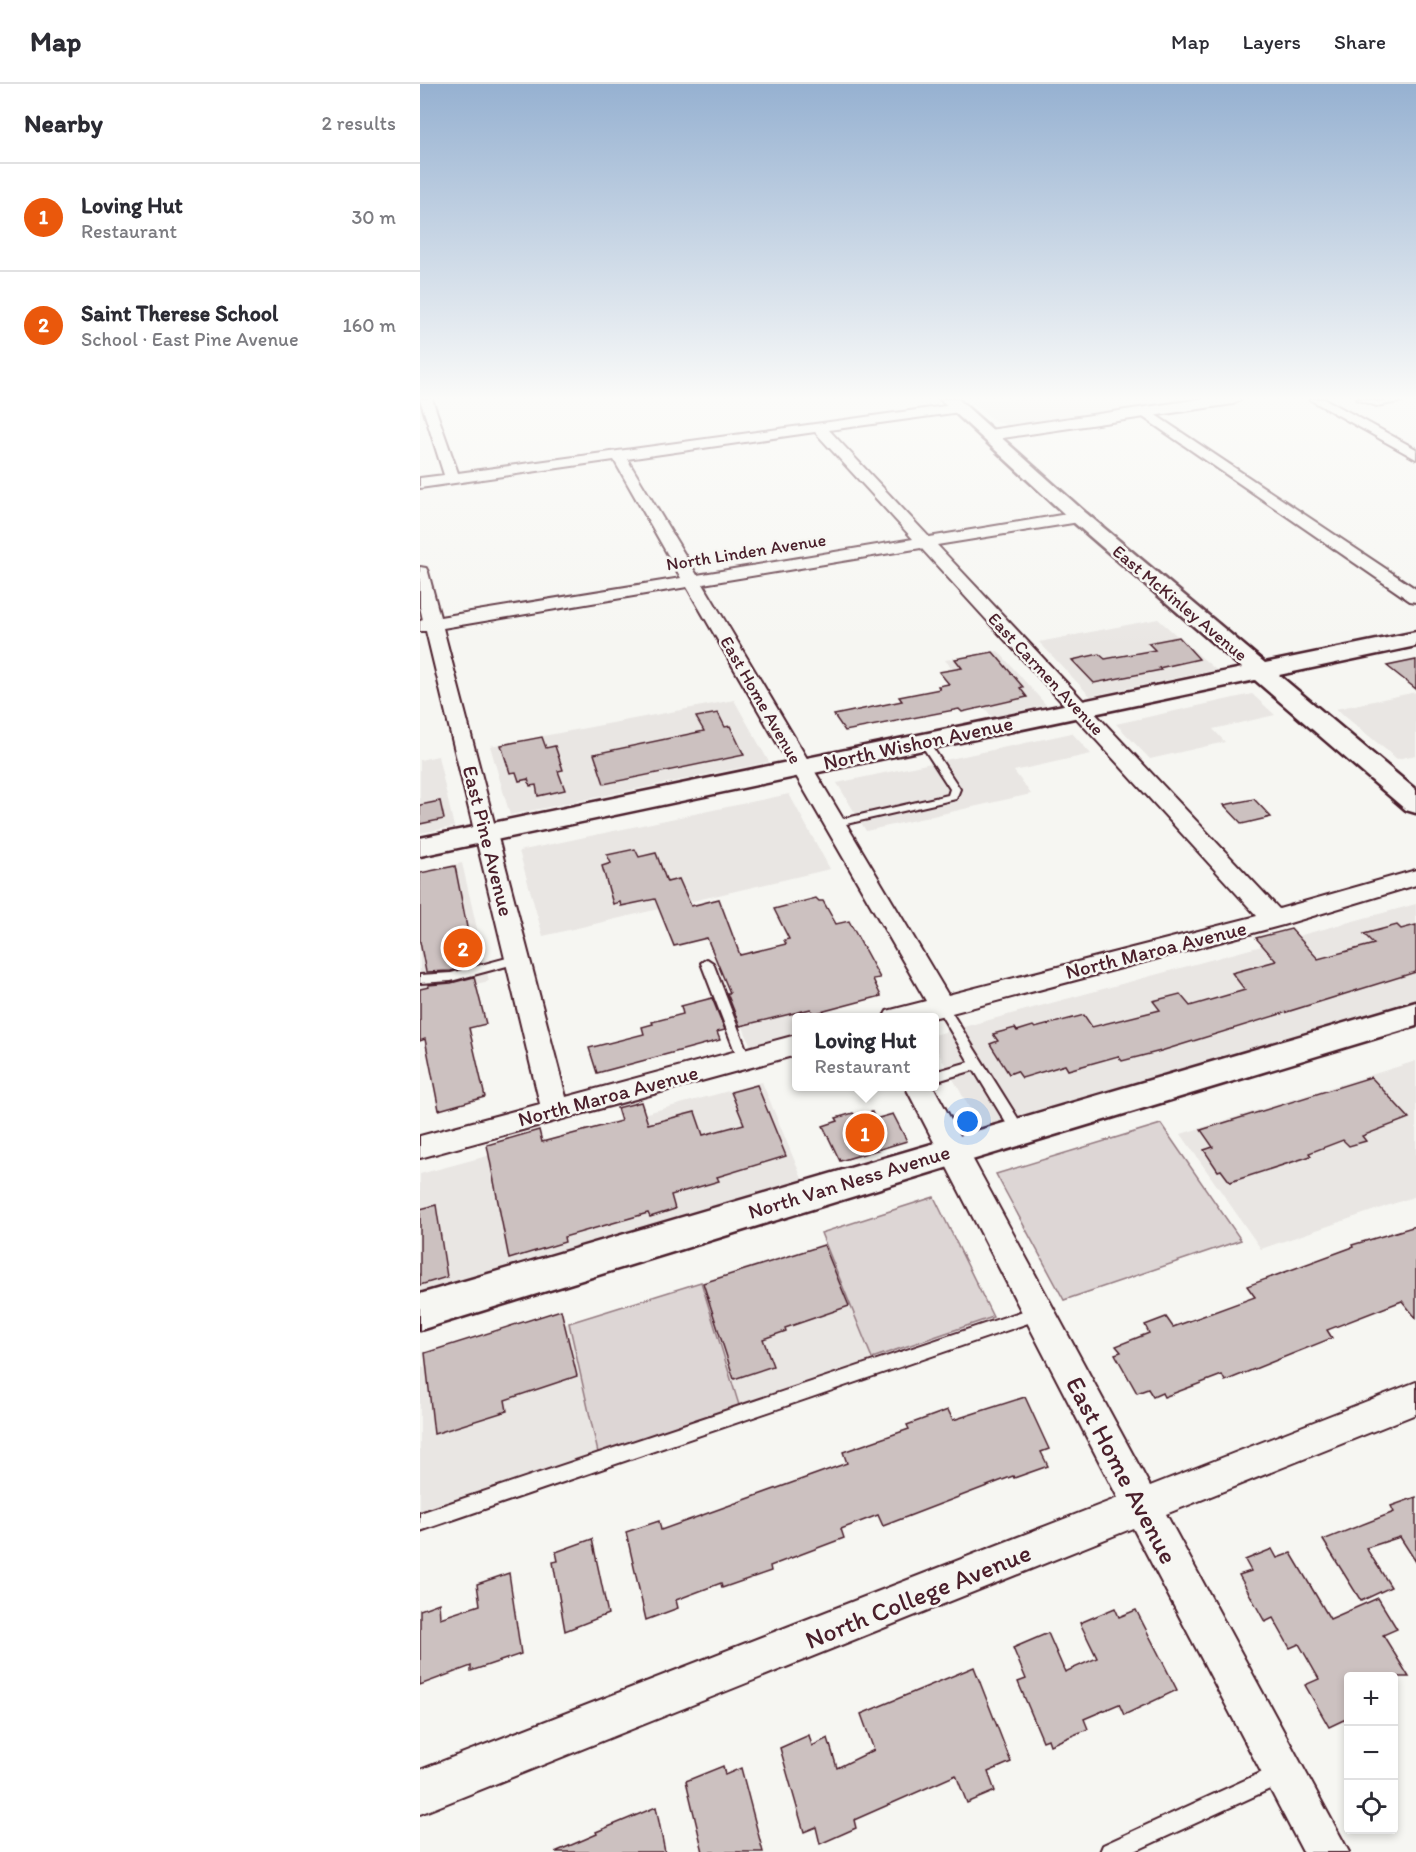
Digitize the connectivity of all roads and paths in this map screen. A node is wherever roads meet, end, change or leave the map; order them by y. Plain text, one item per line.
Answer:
1 (634, 482) edge
2 (869, 482) edge
3 (1039, 482) edge
4 (1247, 482) edge
5 (1078, 517) junction
6 (925, 542) junction
7 (420, 572) edge
8 (692, 580) junction
9 (1416, 597) edge
10 (426, 625) edge
11 (1416, 639) edge
12 (1261, 672) junction
13 (1078, 708) junction
14 (924, 741) junction
15 (800, 768) junction
16 (1416, 804) edge
17 (833, 824) junction
18 (486, 833) junction
19 (420, 847) edge
20 (1416, 877) edge
21 (1274, 920) junction
22 (518, 959) junction
23 (707, 963) dead end
24 (420, 979) edge
25 (941, 1005) junction
26 (911, 1013) edge
27 (1416, 1014) edge
28 (792, 1046) edge
29 (744, 1059) junction
30 (978, 1064) junction
31 (939, 1076) edge
32 (922, 1091) edge
33 (556, 1111) junction
34 (1019, 1132) junction
35 (420, 1147) edge
36 (952, 1151) junction
37 (420, 1312) edge
38 (1038, 1313) junction
39 (1416, 1398) edge
40 (1142, 1508) junction
41 (420, 1522) edge
42 (1285, 1772) junction
43 (420, 1792) edge
44 (1110, 1852) edge
45 (1328, 1852) edge

1 - 8 street, East Home Avenue
2 - 6 street, East Carmen Avenue
3 - 5 main road, East McKinley Avenue
4 - 9 street
5 - 6 street, North Linden Avenue
5 - 12 main road, East McKinley Avenue
6 - 8 street, North Linden Avenue
6 - 13 street, East Carmen Avenue
7 - 10 street, East Pine Avenue
8 - 10 street, North Linden Avenue
8 - 15 street, East Home Avenue
10 - 18 street, East Pine Avenue
11 - 12 main road, North Wishon Avenue
12 - 13 main road, North Wishon Avenue
12 - 16 main road, East McKinley Avenue
13 - 14 main road, North Wishon Avenue
13 - 21 street, East Carmen Avenue
14 - 15 main road, North Wishon Avenue
14 - 17 lane
15 - 17 street, East Home Avenue
15 - 18 main road, North Wishon Avenue
17 - 25 street, East Home Avenue
18 - 19 main road, North Wishon Avenue
18 - 22 street, East Pine Avenue
20 - 21 street, North Maroa Avenue
21 - 25 street, North Maroa Avenue
22 - 24 lane
22 - 33 street, East Pine Avenue
23 - 29 lane
25 - 26 street, North Maroa Avenue
25 - 30 lane
27 - 34 main road, North Van Ness Avenue
28 - 29 street, North Maroa Avenue
29 - 33 street, North Maroa Avenue
30 - 31 lane
30 - 34 lane
32 - 36 street, East Home Avenue
33 - 35 street, North Maroa Avenue
34 - 36 main road, North Van Ness Avenue
36 - 37 main road, North Van Ness Avenue
36 - 38 street, East Home Avenue
38 - 40 street, East Home Avenue
38 - 41 lane
39 - 40 street, North College Avenue
40 - 42 street, East Home Avenue
40 - 43 street, North College Avenue
42 - 44 lane
42 - 45 street, East Home Avenue

